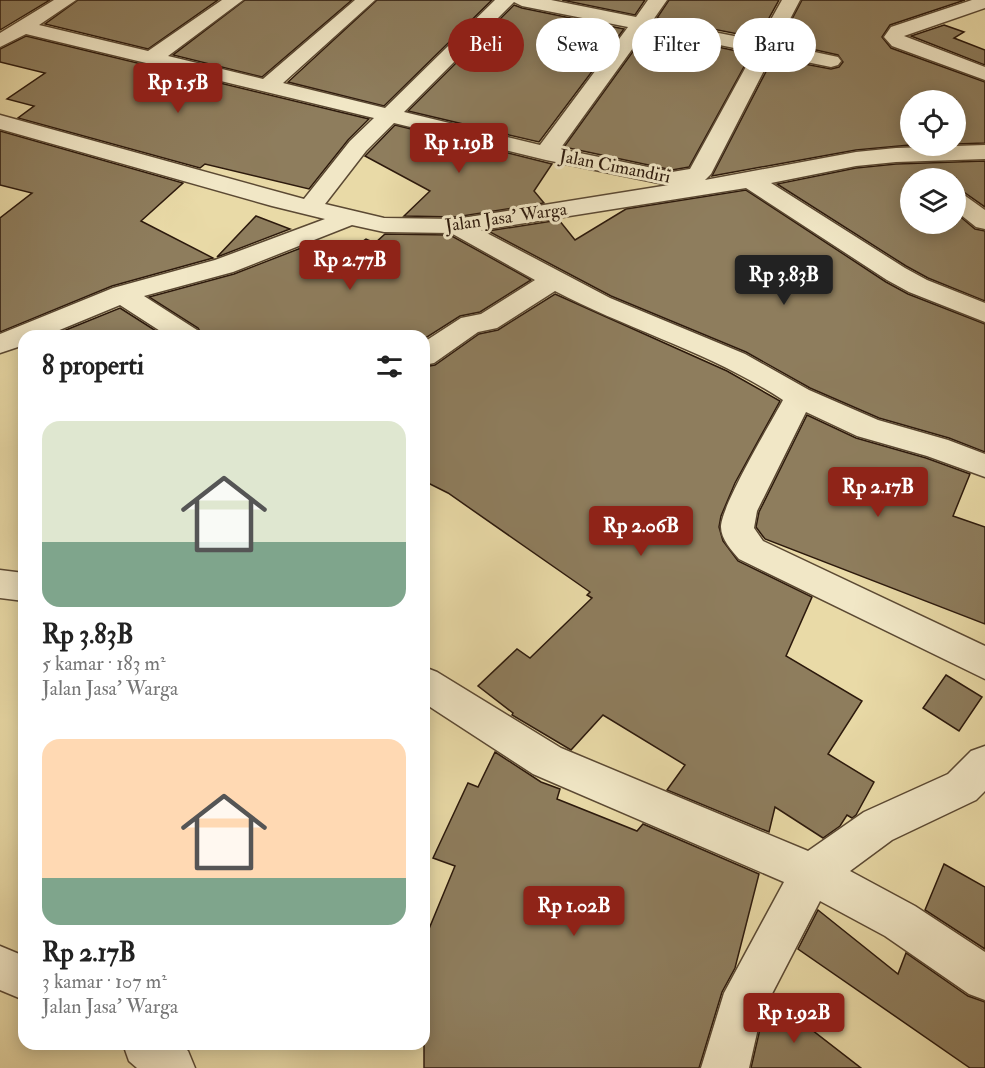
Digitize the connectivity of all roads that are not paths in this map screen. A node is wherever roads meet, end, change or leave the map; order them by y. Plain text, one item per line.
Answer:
1 (68, 0) edge
2 (234, 0) edge
3 (366, 0) edge
4 (506, 0) edge
5 (522, 0) edge
6 (658, 0) edge
7 (791, 0) edge
8 (985, 2) edge
9 (644, 18) edge
10 (782, 18) edge
11 (632, 20) edge
12 (22, 27) junction
13 (632, 34) edge
14 (0, 41) edge
15 (152, 58) junction
16 (816, 58) edge
17 (831, 61) dead end
18 (755, 72) edge
19 (985, 74) edge
20 (267, 86) junction
21 (391, 115) junction
22 (0, 122) edge
23 (985, 152) edge
24 (546, 153) junction
25 (896, 155) junction
26 (914, 168) edge
27 (750, 180) junction
28 (309, 208) junction
29 (966, 208) edge
30 (351, 217) junction
31 (985, 222) edge
32 (456, 226) junction
33 (555, 279) junction
34 (122, 294) junction
35 (985, 313) edge
36 (34, 330) edge
37 (178, 330) edge
38 (18, 337) edge
39 (0, 344) edge
40 (430, 352) edge
41 (799, 397) junction
42 (985, 465) edge
43 (985, 663) edge
44 (430, 687) edge
45 (985, 764) edge
46 (812, 873) junction
47 (0, 968) edge
48 (18, 976) edge
49 (985, 978) edge
50 (153, 1050) edge
51 (171, 1068) edge
52 (725, 1068) edge

1 - 12 street
2 - 15 street
3 - 20 street
4 - 21 street
5 - 11 street
6 - 9 street
7 - 10 street
8 - 19 street
12 - 14 street
12 - 15 street, Jalan Cimandiri
13 - 24 street
15 - 20 street, Jalan Cimandiri
16 - 17 street
18 - 24 street, Jalan Cimandiri
20 - 21 street, Jalan Cimandiri
21 - 24 street, Jalan Cimandiri
21 - 28 street
22 - 28 street, Jalan Jasa' Warga
23 - 25 street, Jalan Jasa' Warga
25 - 26 street
25 - 27 street, Jalan Jasa' Warga
27 - 32 street, Jalan Jasa' Warga
27 - 35 street
28 - 30 street, Jalan Jasa' Warga
29 - 31 street
30 - 32 street, Jalan Jasa' Warga
30 - 34 street
32 - 33 street
33 - 40 street
33 - 41 street
34 - 36 street
34 - 37 street
38 - 39 street
41 - 42 street
41 - 43 street
44 - 46 street
45 - 46 street
46 - 49 street
46 - 52 street
47 - 48 street
50 - 51 street

